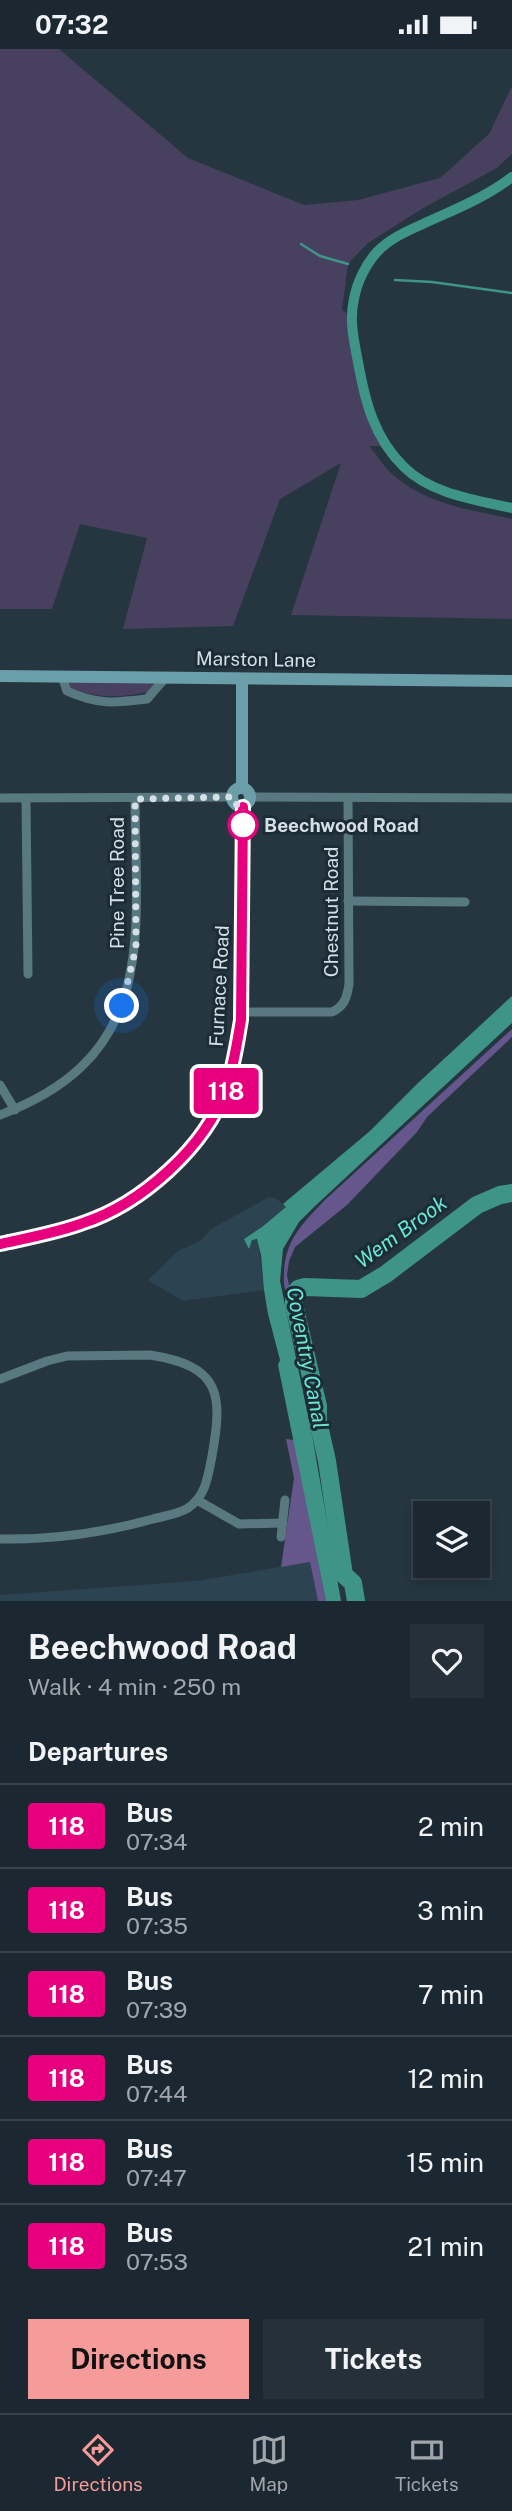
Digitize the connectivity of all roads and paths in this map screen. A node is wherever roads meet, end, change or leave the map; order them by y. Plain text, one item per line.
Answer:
1 (62, 675) junction
2 (0, 676) edge
3 (166, 677) junction
4 (242, 679) junction
5 (512, 681) edge
6 (232, 797) joint
7 (245, 797) junction
8 (0, 798) edge
9 (348, 798) junction
10 (512, 798) edge
11 (135, 799) junction
12 (26, 800) junction
13 (348, 901) junction
14 (466, 902) dead end
15 (28, 974) dead end
16 (241, 1012) junction
17 (0, 1085) edge
18 (15, 1110) junction
19 (0, 1115) edge
20 (0, 1244) edge
21 (0, 1379) edge
22 (197, 1500) junction
23 (285, 1500) dead end
24 (283, 1523) junction
25 (281, 1537) dead end
26 (0, 1539) edge

1 - 2 street, Marston Lane
1 - 3 street, Marston Lane
1 - 3 street
3 - 4 street, Marston Lane
4 - 5 street, Marston Lane
4 - 7 street, Furnace Road
6 - 7 street
6 - 11 street
7 - 9 street
7 - 16 street, Furnace Road
8 - 12 street
9 - 10 street
9 - 13 street, Chestnut Road
11 - 12 street
11 - 18 street, Pine Tree Road
12 - 15 street
13 - 14 street
13 - 16 street, Chestnut Road
16 - 20 street, Furnace Road
17 - 18 street
18 - 19 street, Pine Tree Road
21 - 22 street
22 - 24 street
22 - 26 street
23 - 24 street
24 - 25 street

